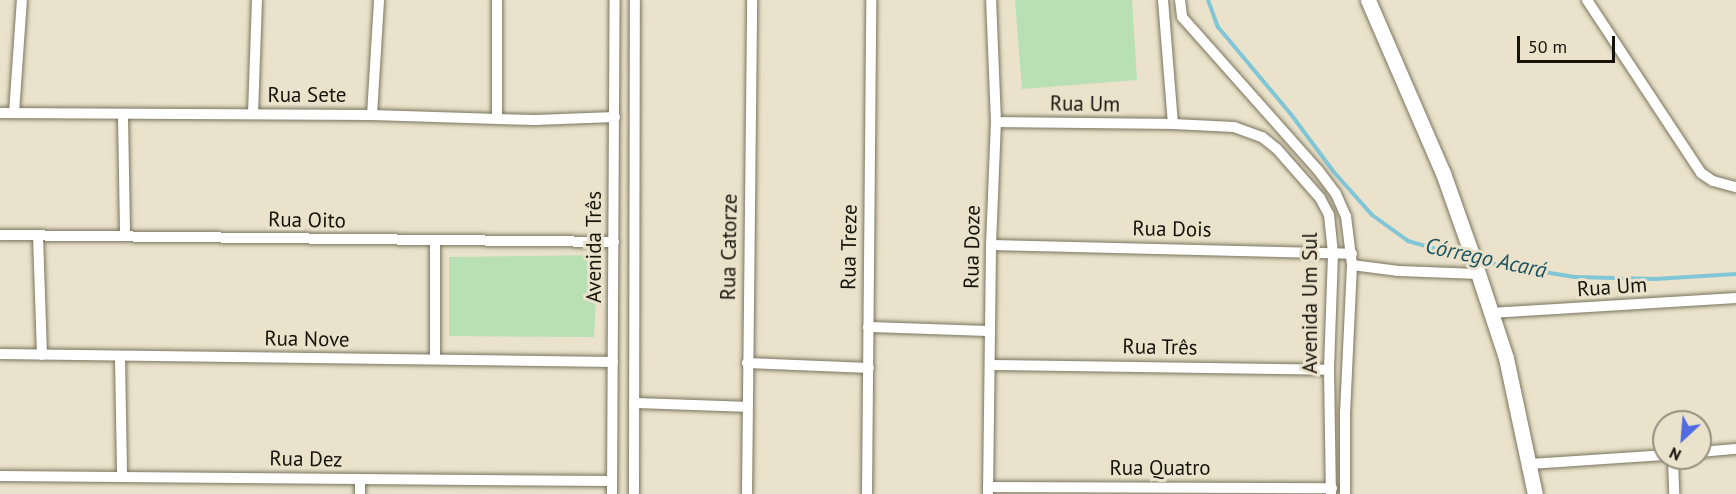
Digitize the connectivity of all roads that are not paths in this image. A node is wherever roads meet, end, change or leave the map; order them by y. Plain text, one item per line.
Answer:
1 (22, 0) edge
2 (257, 0) edge
3 (379, 0) edge
4 (497, 0) edge
5 (615, 0) edge
6 (635, 0) edge
7 (752, 0) edge
8 (871, 0) edge
9 (992, 0) edge
10 (1163, 0) edge
11 (1180, 0) edge
12 (1368, 0) edge
13 (1587, 0) edge
14 (1182, 17) junction
15 (1165, 21) junction
16 (635, 66) junction
17 (615, 69) junction
18 (0, 113) edge
19 (14, 113) junction
20 (253, 114) junction
21 (372, 115) junction
22 (123, 116) junction
23 (615, 117) junction
24 (497, 118) junction
25 (996, 122) junction
26 (1173, 124) junction
27 (1318, 170) junction
28 (1305, 181) junction
29 (1736, 187) edge
30 (614, 189) junction
31 (634, 189) junction
32 (0, 235) edge
33 (38, 236) junction
34 (125, 236) junction
35 (435, 241) junction
36 (614, 242) junction
37 (991, 245) junction
38 (1333, 254) junction
39 (1352, 259) junction
40 (1474, 262) junction
41 (634, 285) junction
42 (614, 288) junction
43 (1736, 298) edge
44 (1331, 299) junction
45 (1351, 300) junction
46 (1491, 313) junction
47 (868, 327) junction
48 (990, 331) junction
49 (0, 354) edge
50 (42, 355) junction
51 (120, 357) junction
52 (435, 358) junction
53 (613, 362) junction
54 (747, 363) junction
55 (991, 365) junction
56 (869, 368) junction
57 (1329, 370) junction
58 (634, 403) junction
59 (746, 407) junction
60 (612, 439) junction
61 (634, 439) junction
62 (1736, 449) edge
63 (1712, 451) edge
64 (1652, 456) edge
65 (1530, 464) junction
66 (1331, 465) junction
67 (1344, 466) junction
68 (1673, 470) edge
69 (0, 476) edge
70 (122, 477) junction
71 (360, 480) junction
72 (612, 481) junction
73 (988, 491) edge
74 (1332, 491) edge
75 (360, 494) edge
76 (612, 494) edge
77 (634, 494) edge
78 (747, 494) edge
79 (867, 494) edge
80 (1346, 494) edge
81 (1535, 494) edge
82 (1674, 494) edge

1 - 19 street
2 - 20 street
3 - 21 street
4 - 24 street
5 - 17 street, Avenida Três
6 - 16 street, Avenida Três
7 - 54 street, Rua Catorze
8 - 47 street, Rua Treze
9 - 25 street, Rua Doze
10 - 15 street
11 - 14 street
12 - 40 street
13 - 29 street
14 - 15 street
14 - 27 street, Avenida Um Sul
15 - 26 street
16 - 17 street
16 - 31 street, Avenida Três
17 - 23 street, Avenida Três
18 - 19 street, Rua Sete
19 - 22 street, Rua Sete
20 - 21 street, Rua Sete
20 - 22 street, Rua Sete
21 - 24 street, Rua Sete
22 - 34 street
23 - 24 street, Rua Sete
23 - 30 street, Avenida Três
25 - 26 street, Rua Um
25 - 37 street, Rua Doze
26 - 28 street, Avenida Um Sul
27 - 28 street
27 - 39 street, Avenida Um Sul
28 - 38 street, Avenida Um Sul
30 - 31 street
30 - 36 street, Avenida Três
31 - 41 street, Avenida Três
32 - 33 street, Rua Oito
33 - 34 street, Rua Oito
33 - 50 street
34 - 35 street, Rua Oito
35 - 36 street, Rua Oito
35 - 52 street
36 - 42 street, Avenida Três
37 - 38 street, Rua Dois
37 - 48 street, Rua Doze
38 - 39 street, Rua Dois
38 - 44 street, Avenida Um Sul
39 - 40 street, Rua Dois
39 - 45 street, Avenida Um Sul
40 - 46 street
41 - 42 street
41 - 58 street, Avenida Três
42 - 53 street, Avenida Três
43 - 46 street, Rua Um
44 - 45 street
44 - 57 street, Avenida Um Sul
45 - 67 street, Avenida Um Sul
46 - 65 street
47 - 48 street
47 - 56 street, Rua Treze
48 - 55 street, Rua Doze
49 - 50 street, Rua Nove
50 - 51 street, Rua Nove
51 - 52 street, Rua Nove
51 - 70 street
52 - 53 street, Rua Nove
53 - 60 street, Avenida Três
54 - 56 street
54 - 59 street, Rua Catorze
55 - 57 street, Rua Três
55 - 73 street, Rua Doze
56 - 79 street, Rua Treze
57 - 66 street, Avenida Um Sul
58 - 59 street
58 - 61 street, Avenida Três
59 - 78 street, Rua Catorze
60 - 61 street
60 - 72 street, Avenida Três
61 - 77 street, Avenida Três
62 - 63 street
64 - 65 street
65 - 81 street
66 - 67 street
66 - 74 street, Avenida Um Sul
67 - 80 street, Avenida Um Sul
68 - 82 street
69 - 70 street, Rua Dez
70 - 71 street, Rua Dez
71 - 72 street, Rua Dez
71 - 75 street
72 - 76 street, Avenida Três
73 - 74 street, Rua Quatro

